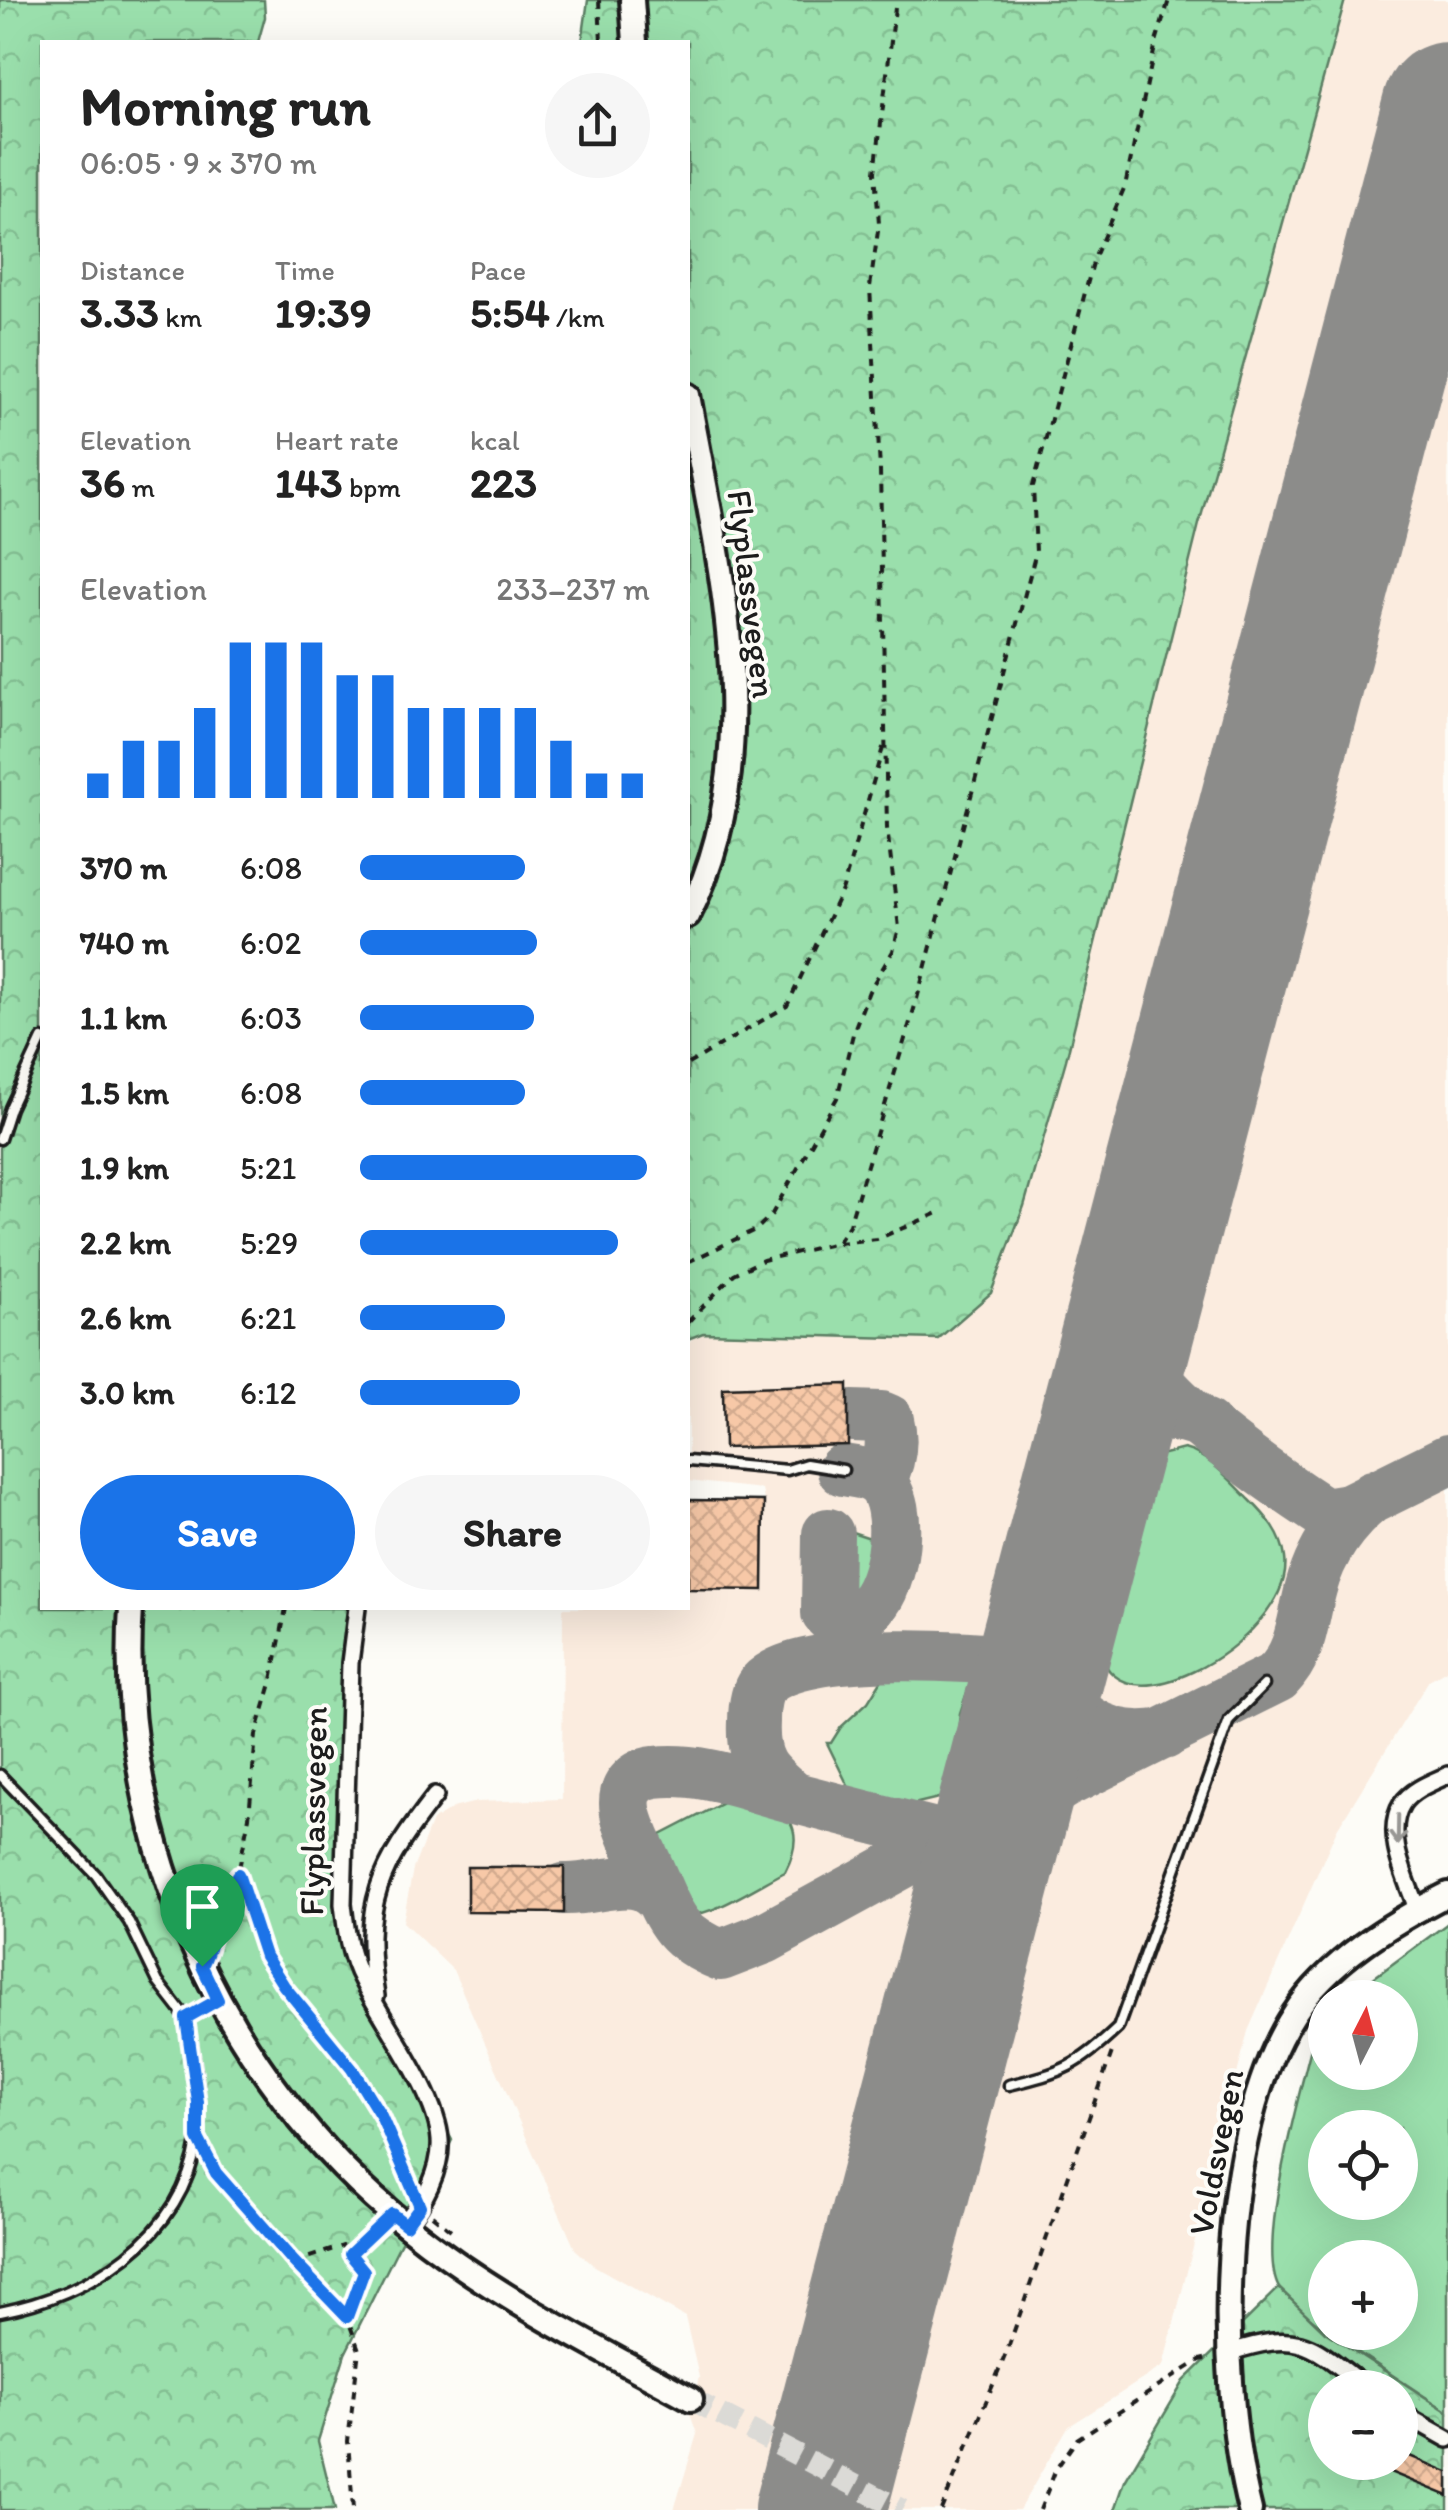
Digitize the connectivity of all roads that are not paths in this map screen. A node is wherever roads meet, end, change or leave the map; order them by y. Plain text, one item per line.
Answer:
1 (632, 0) edge
2 (635, 40) edge
3 (690, 406) edge
4 (690, 911) edge
5 (40, 1042) edge
6 (0, 1139) edge
7 (690, 1461) edge
8 (789, 1469) junction
9 (843, 1470) dead end
10 (782, 1479) dead end
11 (131, 1610) edge
12 (357, 1610) edge
13 (1264, 1685) dead end
14 (1448, 1774) edge
15 (0, 1776) edge
16 (436, 1796) dead end
17 (1448, 1894) edge
18 (1417, 1910) junction
19 (218, 2000) junction
20 (378, 2010) junction
21 (186, 2018) junction
22 (1009, 2085) dead end
23 (406, 2215) junction
24 (0, 2312) edge
25 (1231, 2352) junction
26 (1345, 2370) edge
27 (691, 2399) tunnel mouth
28 (1418, 2422) edge
29 (1448, 2439) edge
30 (1250, 2510) edge

1 - 2 main road
3 - 4 main road, Flyplassvegen
5 - 6 lane
7 - 8 lane
8 - 9 lane
8 - 10 lane
11 - 19 main road
12 - 20 street, Flyplassvegen
13 - 22 lane
14 -> 18 street
15 - 21 lane
16 - 20 street, Flyplassvegen
17 - 18 main road, Voldsvegen
18 - 25 main road, Voldsvegen
19 - 21 lane
19 - 23 main road
20 - 23 street, Flyplassvegen
21 - 24 lane
23 - 27 main road
25 - 26 street
25 - 30 main road, Voldsvegen
28 - 29 street

